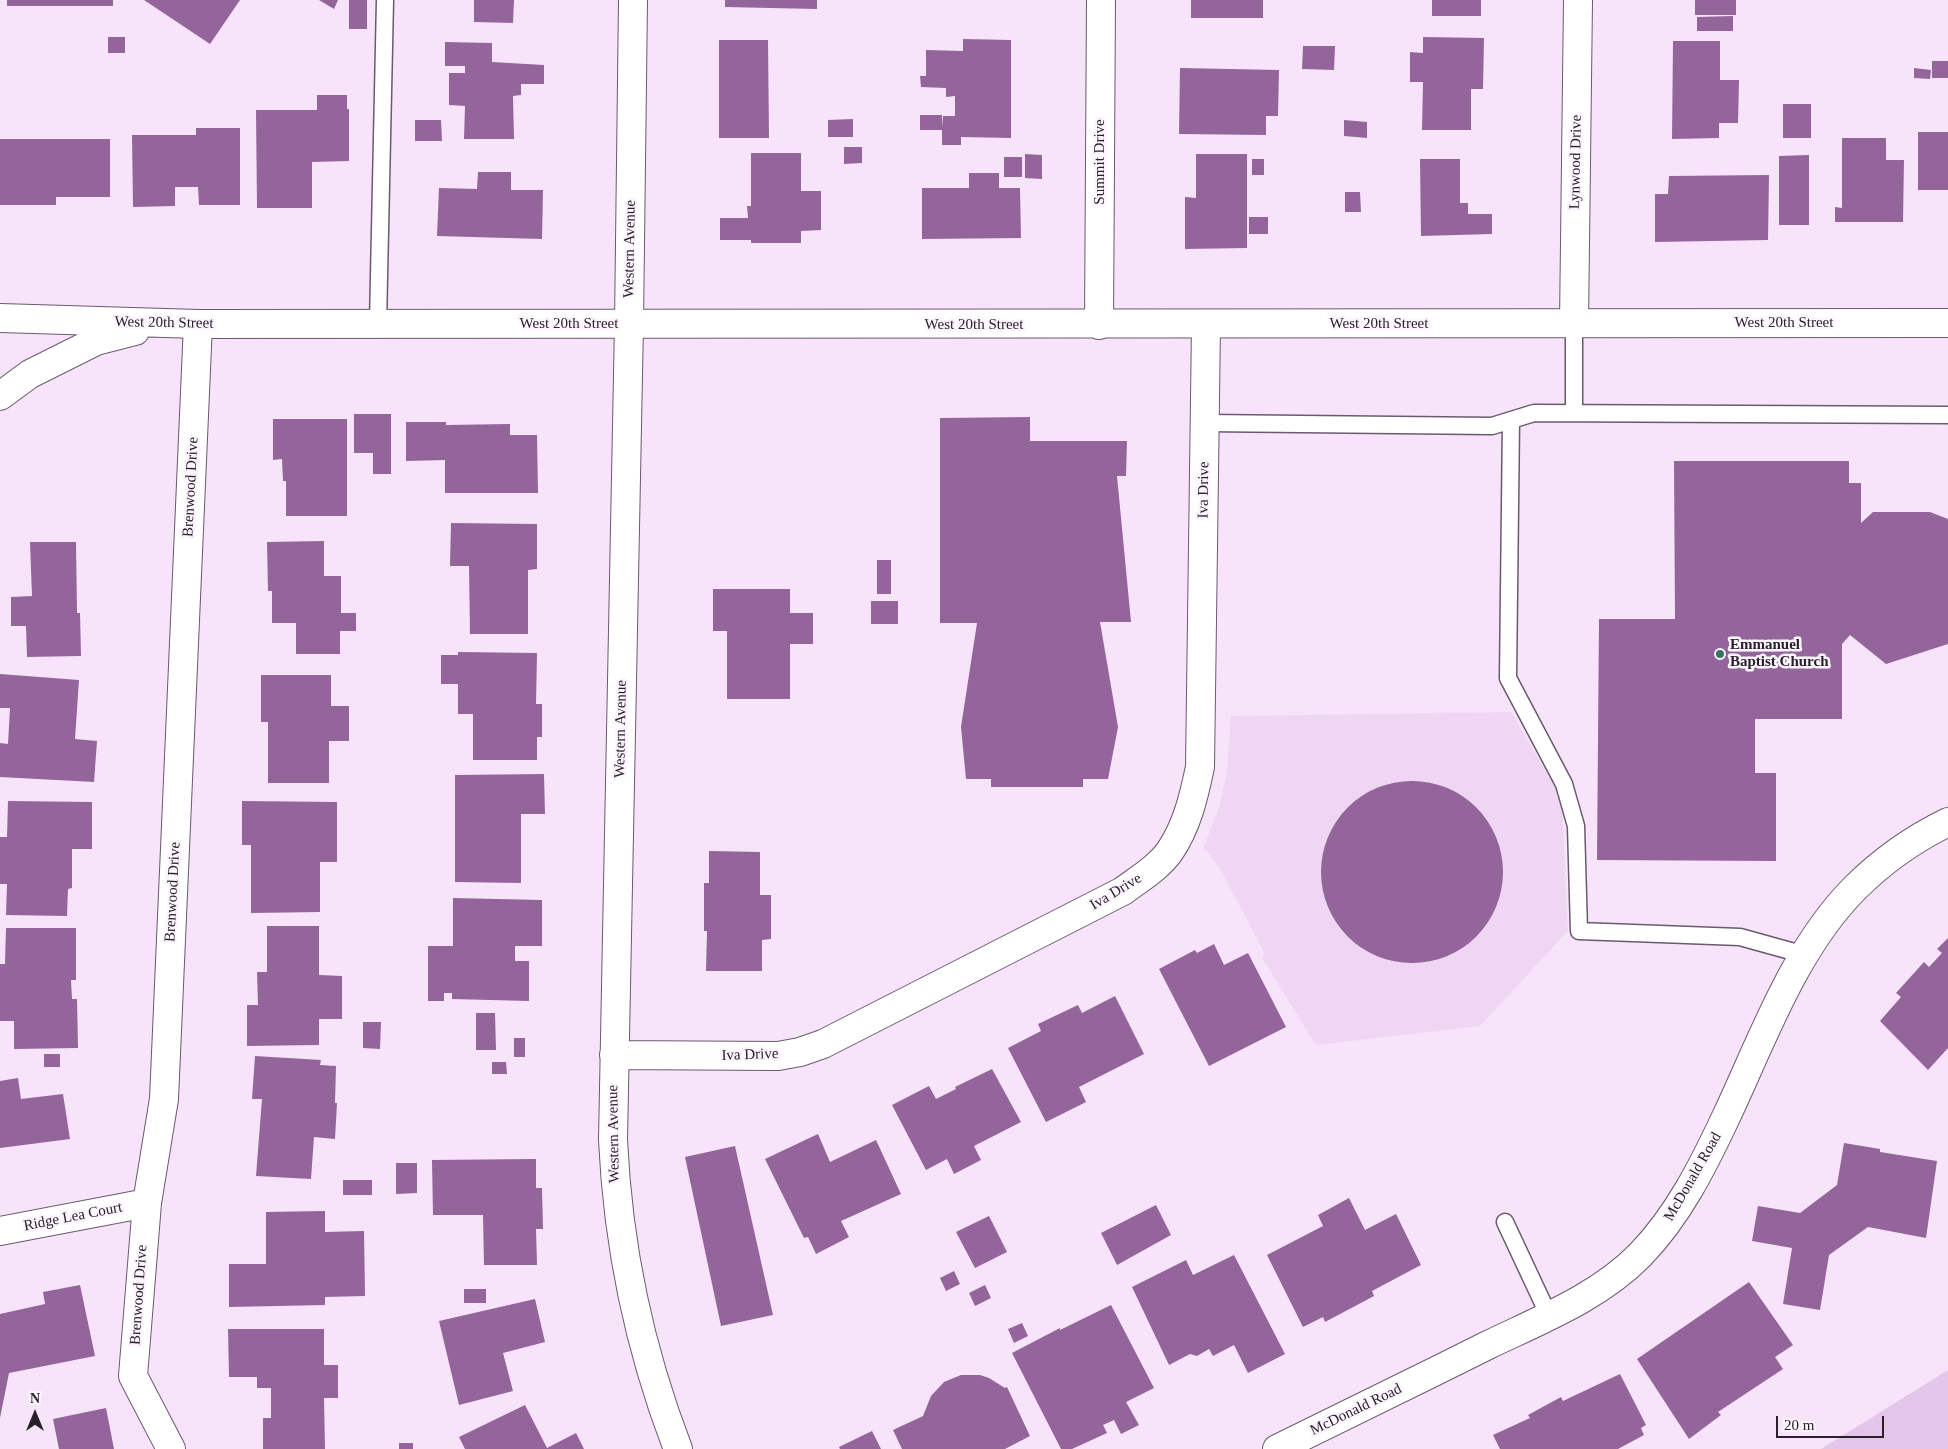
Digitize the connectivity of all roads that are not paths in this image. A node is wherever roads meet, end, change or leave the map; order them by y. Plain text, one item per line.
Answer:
1 (386, 0) edge
2 (633, 0) edge
3 (1101, 0) edge
4 (1578, 0) edge
5 (0, 318) edge
6 (378, 323) junction
7 (1948, 323) edge
8 (162, 324) junction
9 (198, 324) junction
10 (629, 324) junction
11 (1574, 324) junction
12 (1099, 325) junction
13 (1206, 325) junction
14 (0, 396) edge
15 (1574, 413) junction
16 (1948, 416) edge
17 (1511, 420) junction
18 (1205, 423) junction
19 (1948, 822) edge
20 (1805, 955) junction
21 (614, 1055) junction
22 (146, 1203) junction
23 (1505, 1222) dead end
24 (0, 1231) edge
25 (1549, 1316) junction
26 (171, 1449) edge
27 (678, 1449) edge
28 (1277, 1449) edge

1 - 6 lane
2 - 10 street, Western Avenue
3 - 12 street, Summit Drive
4 - 11 street, Lynwood Drive
5 - 8 street, West 20th Street
6 - 9 street, West 20th Street
6 - 10 street, West 20th Street
7 - 11 street, West 20th Street
8 - 9 street, West 20th Street
8 - 14 street
9 - 22 street, Brenwood Drive
10 - 12 street, West 20th Street
10 - 21 street, Western Avenue
11 - 13 street, West 20th Street
11 - 15 lane
12 - 13 street, West 20th Street
13 - 18 street, Iva Drive
15 - 16 lane
15 - 17 lane
17 - 18 lane
17 - 20 lane
18 - 21 street, Iva Drive
19 - 20 street, McDonald Road
20 - 25 street, McDonald Road
21 - 27 street, Western Avenue
22 - 24 street, Ridge Lea Court
22 - 26 street, Brenwood Drive
23 - 25 lane
25 - 28 street, McDonald Road

